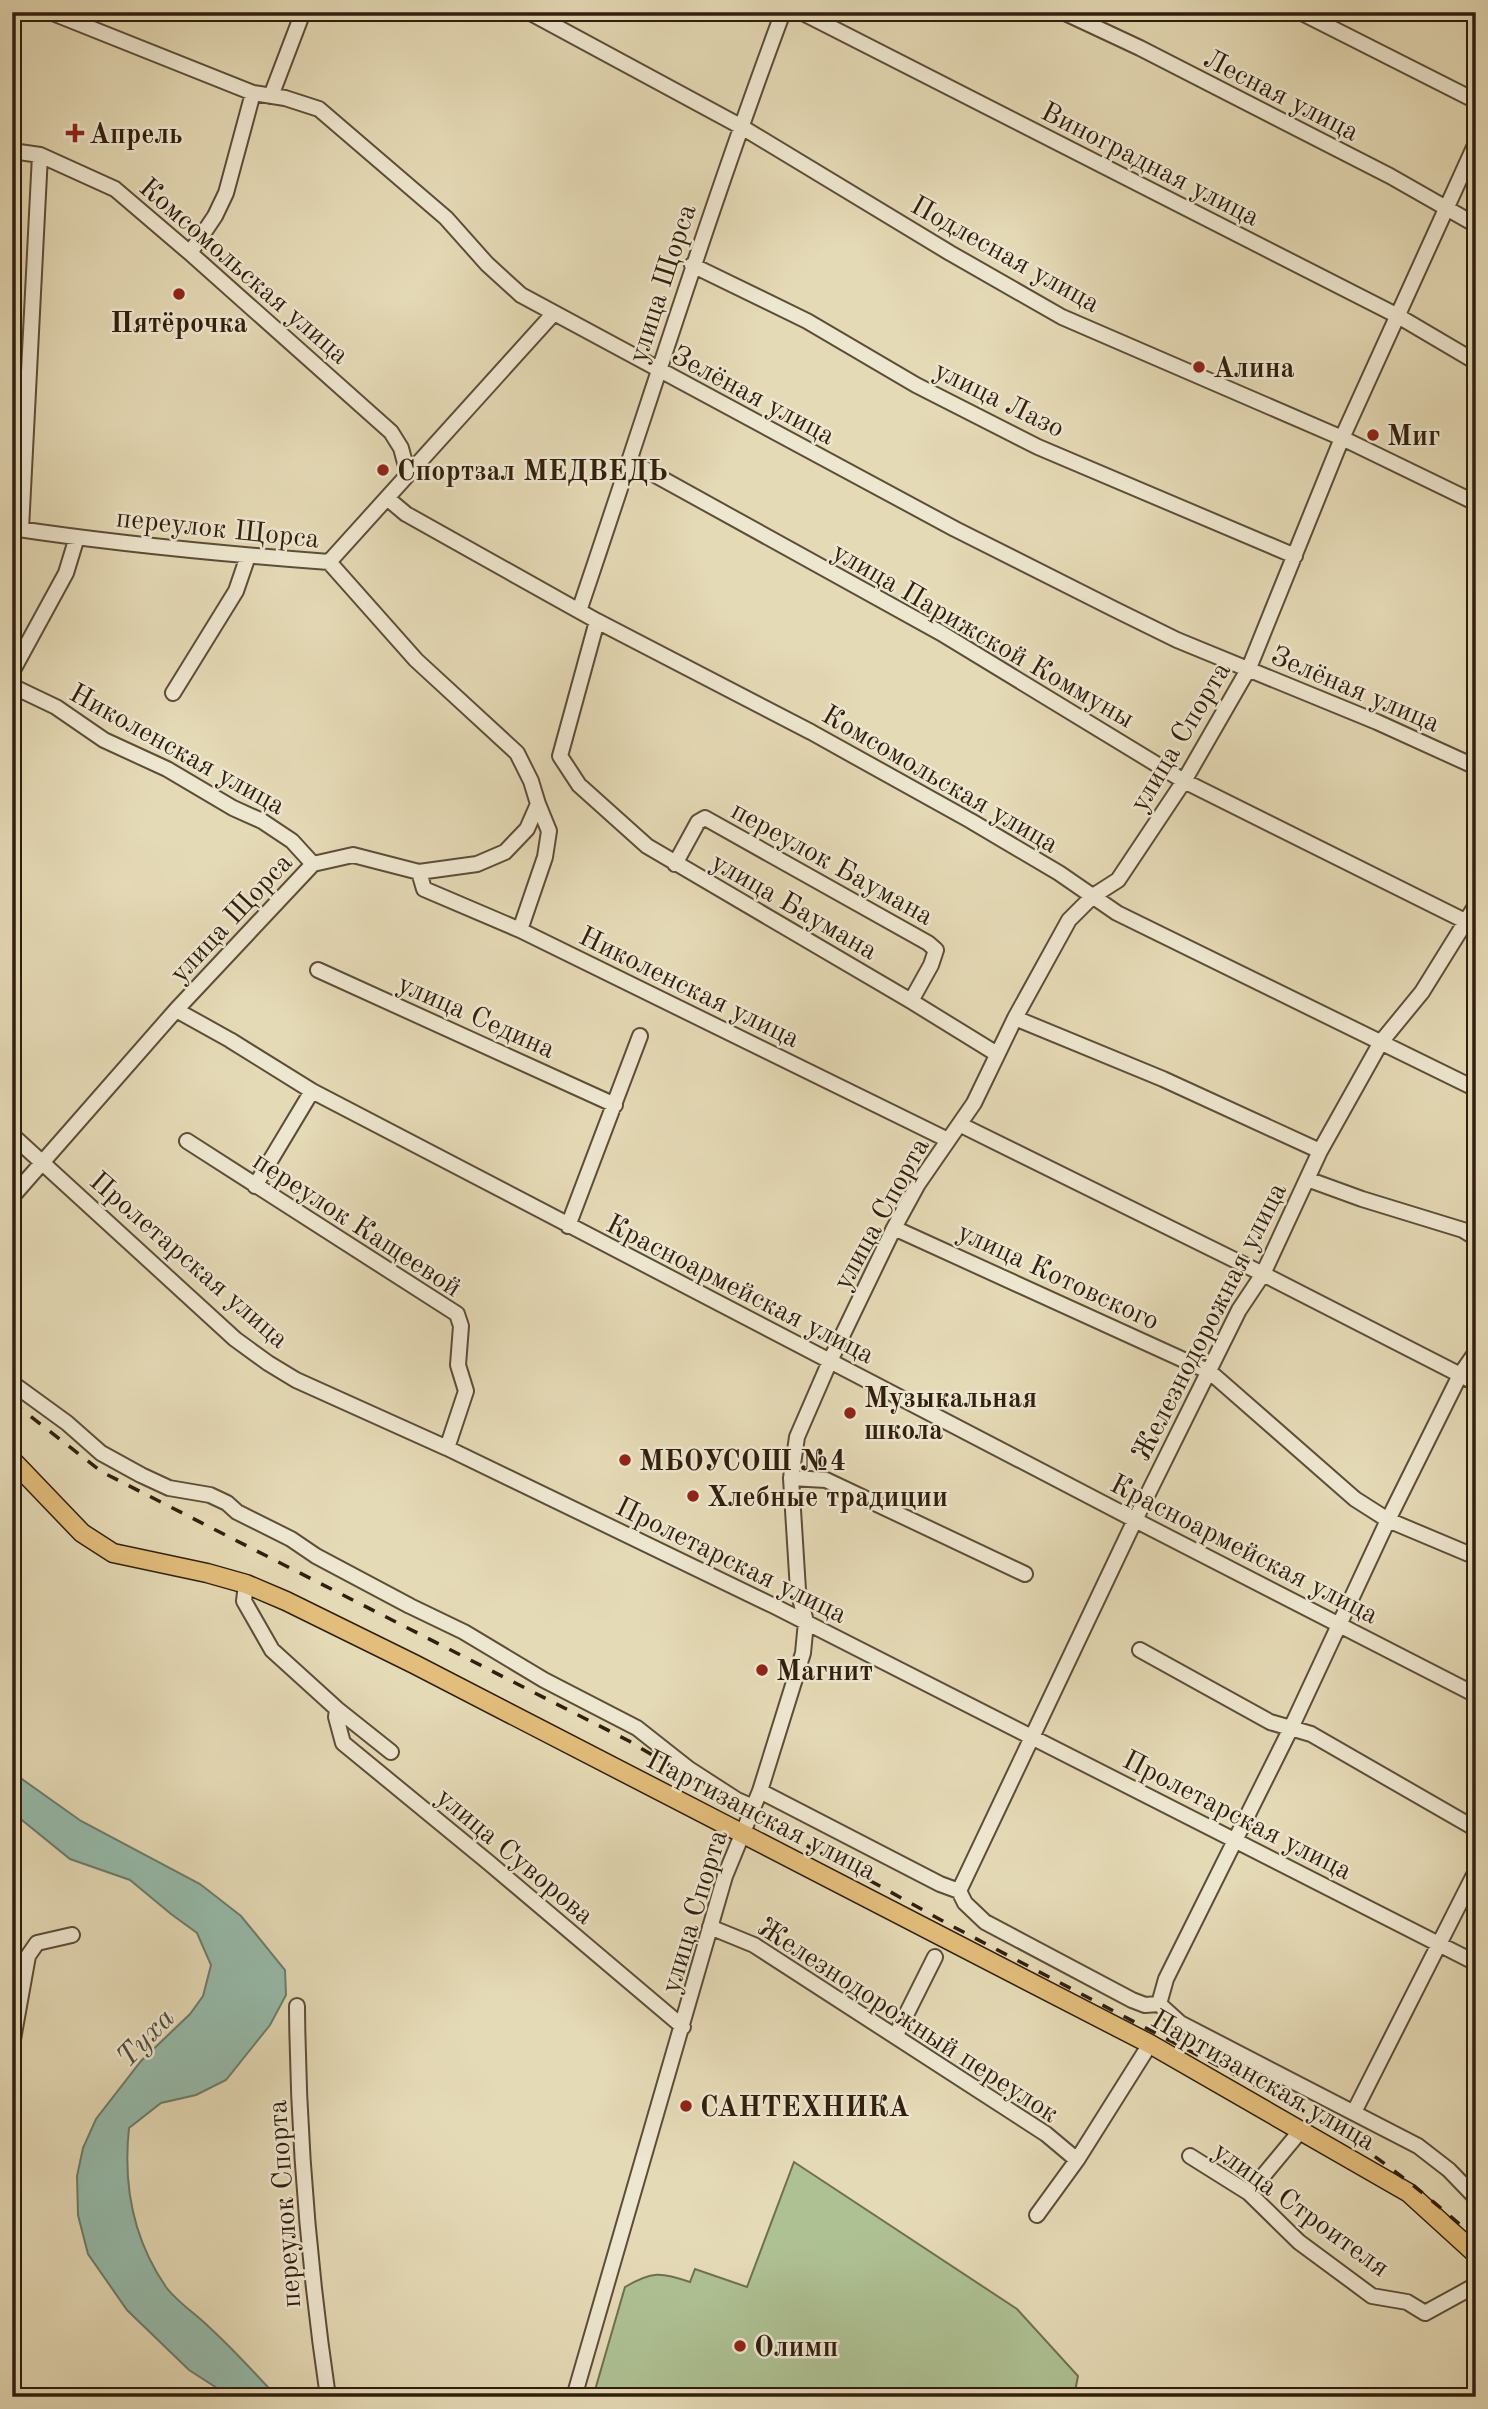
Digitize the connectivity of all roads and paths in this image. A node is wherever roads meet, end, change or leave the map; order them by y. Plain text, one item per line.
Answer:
1 (50, 12) edge
2 (303, 12) edge
3 (529, 12) edge
4 (783, 12) edge
5 (801, 12) edge
6 (1063, 12) edge
7 (1300, 12) edge
8 (253, 93) junction
9 (271, 96) junction
10 (1476, 101) edge
11 (740, 126) junction
12 (1476, 143) edge
13 (12, 151) edge
14 (40, 155) junction
15 (1448, 208) junction
16 (1476, 225) edge
17 (190, 253) junction
18 (692, 265) junction
19 (554, 313) junction
20 (1398, 316) junction
21 (1476, 362) edge
22 (658, 370) junction
23 (1342, 438) junction
24 (630, 461) junction
25 (408, 474) junction
26 (387, 498) junction
27 (1476, 503) edge
28 (17, 529) edge
29 (77, 537) junction
30 (248, 556) junction
31 (1295, 556) junction
32 (329, 562) junction
33 (579, 611) junction
34 (597, 621) junction
35 (1249, 668) junction
36 (12, 672) edge
37 (12, 686) edge
38 (173, 693) dead end
39 (1476, 767) edge
40 (1184, 781) junction
41 (538, 804) junction
42 (313, 864) junction
43 (676, 864) junction
44 (419, 872) junction
45 (1093, 896) junction
46 (1476, 905) edge
47 (1465, 921) junction
48 (520, 930) junction
49 (318, 970) dead end
50 (911, 1001) junction
51 (176, 1010) junction
52 (1015, 1018) junction
53 (640, 1036) dead end
54 (1381, 1042) junction
55 (997, 1054) junction
56 (1476, 1089) edge
57 (312, 1091) junction
58 (615, 1105) junction
59 (961, 1125) junction
60 (12, 1135) edge
61 (948, 1140) junction
62 (187, 1141) dead end
63 (1320, 1151) junction
64 (41, 1161) junction
65 (1307, 1179) junction
66 (256, 1186) junction
67 (12, 1197) edge
68 (568, 1226) junction
69 (894, 1228) junction
70 (1476, 1238) edge
71 (1263, 1274) junction
72 (1476, 1352) edge
73 (830, 1361) junction
74 (1210, 1371) junction
75 (1460, 1376) junction
76 (12, 1383) edge
77 (1476, 1384) edge
78 (447, 1448) junction
79 (12, 1460) edge
80 (790, 1478) junction
81 (1135, 1520) junction
82 (1388, 1520) junction
83 (1476, 1557) edge
84 (1025, 1574) dead end
85 (246, 1584) junction
86 (806, 1622) junction
87 (1340, 1624) junction
88 (1140, 1650) dead end
89 (1476, 1695) edge
90 (337, 1709) junction
91 (1291, 1728) junction
92 (1031, 1736) junction
93 (391, 1752) dead end
94 (760, 1791) junction
95 (753, 1807) junction
96 (1476, 1829) edge
97 (742, 1832) junction
98 (1236, 1841) junction
99 (1476, 1871) edge
100 (959, 1891) junction
101 (710, 1927) junction
102 (72, 1935) dead end
103 (1438, 1943) junction
104 (935, 1957) dead end
105 (1476, 1963) edge
106 (1159, 2004) junction
107 (297, 2006) dead end
108 (683, 2027) junction
109 (896, 2035) junction
110 (1150, 2044) junction
111 (12, 2045) edge
112 (1354, 2112) junction
113 (1302, 2129) junction
114 (1189, 2156) dead end
115 (1077, 2160) junction
116 (1249, 2193) junction
117 (1476, 2199) edge
118 (1037, 2215) dead end
119 (1476, 2254) edge
120 (1476, 2285) edge
121 (328, 2397) edge
122 (574, 2397) edge

1 - 8 street, Зелёная улица
2 - 9 street
3 - 11 street, Подлесная улица
4 - 11 street, улица Щорса
5 - 20 street, Виноградная улица
6 - 15 street, Лесная улица
7 - 10 street
8 - 9 street, Зелёная улица
8 - 17 street
9 - 19 street, Зелёная улица
11 - 18 street, улица Щорса
11 - 23 street, Подлесная улица
12 - 15 street, улица Спорта
13 - 14 street, Комсомольская улица
14 - 17 street, Комсомольская улица
14 - 28 street
15 - 16 street, Лесная улица
15 - 20 street, улица Спорта
17 - 25 street, Комсомольская улица
18 - 22 street, улица Щорса
18 - 31 street, улица Лазо
19 - 22 street, Зелёная улица
19 - 25 street
20 - 21 street, Виноградная улица
20 - 23 street, улица Спорта
22 - 24 street, улица Щорса
22 - 35 street, Зелёная улица
23 - 27 street, Подлесная улица
23 - 31 street, улица Спорта
24 - 33 street, улица Щорса
24 - 40 street, улица Парижской Коммуны
25 - 26 street
26 - 32 street
26 - 33 street, Комсомольская улица
28 - 29 street, переулок Щорса
29 - 30 street, переулок Щорса
29 - 36 street
30 - 32 street, переулок Щорса
30 - 38 street
31 - 35 street, улица Спорта
32 - 41 street, переулок Щорса
33 - 34 street, Комсомольская улица
34 - 43 street, улица Баумана
34 - 45 street, Комсомольская улица
35 - 39 street, Зелёная улица
35 - 40 street, улица Спорта
37 - 42 street, Николенская улица
40 - 45 street, улица Спорта
40 - 47 street, улица Парижской Коммуны
41 - 44 street, улица Щорса
41 - 48 street
42 - 44 street, улица Щорса
42 - 51 street, улица Щорса
43 - 50 street, улица Баумана
43 - 50 street, переулок Баумана
44 - 48 street, Николенская улица
45 - 52 street, улица Спорта
45 - 54 street, Комсомольская улица
46 - 47 street, Железнодорожная улица
47 - 54 street, Железнодорожная улица
48 - 61 street, Николенская улица
49 - 58 street, улица Седина
50 - 55 street, улица Баумана
51 - 57 street, Красноармейская улица
51 - 64 street, улица Щорса
52 - 55 street, улица Спорта
52 - 63 street
53 - 58 street
54 - 56 street, Комсомольская улица
54 - 63 street, Железнодорожная улица
55 - 59 street, улица Спорта
57 - 66 street
57 - 68 street, Красноармейская улица
58 - 68 street
59 - 61 street, улица Спорта
59 - 71 street
60 - 64 street, Пролетарская улица
61 - 69 street, улица Спорта
62 - 66 street, переулок Кащеевой
63 - 65 street, Железнодорожная улица
64 - 67 street, улица Щорса
64 - 78 street, Пролетарская улица
65 - 70 street
65 - 71 street, Железнодорожная улица
66 - 78 street, переулок Кащеевой
68 - 73 street, Красноармейская улица
69 - 73 street, улица Спорта
69 - 74 street, улица Котовского
71 - 74 street, Железнодорожная улица
71 - 75 street
72 - 75 street
73 - 80 street, улица Спорта
73 - 81 street, Красноармейская улица
74 - 81 street, Железнодорожная улица
74 - 82 street, улица Котовского
75 - 77 street
75 - 82 street
76 - 95 street, Партизанская улица
78 - 86 street, Пролетарская улица
79 - 85 main road, Партизанская улица
80 - 84 street
80 - 86 street, улица Спорта
81 - 87 street, Красноармейская улица
81 - 92 street, Железнодорожная улица
82 - 83 street, улица Котовского
82 - 87 street
85 - 90 street
85 - 97 main road, Партизанская улица
86 - 92 street, Пролетарская улица
86 - 94 street, улица Спорта
87 - 89 street, Красноармейская улица
87 - 91 street
88 - 91 street
90 - 93 street
90 - 108 street, улица Суворова
91 - 96 street
91 - 98 street
92 - 98 street, Пролетарская улица
92 - 100 street, Железнодорожная улица
94 - 95 street, улица Спорта
94 - 100 street, Партизанская улица
95 - 97 street, улица Спорта
97 - 101 street, улица Спорта
97 - 110 main road, Партизанская улица
98 - 103 street, Пролетарская улица
98 - 106 street
99 - 103 street
100 - 106 street, Партизанская улица
101 - 108 street, улица Спорта
101 - 109 street, Железнодорожный переулок
102 - 111 street
103 - 105 street, Пролетарская улица
103 - 112 street
104 - 109 street
106 - 112 street, Партизанская улица
107 - 121 street, переулок Спорта
108 - 122 street, улица Спорта
109 - 115 street, Железнодорожный переулок
110 - 113 main road, Партизанская улица
110 - 115 street
112 - 117 street, Партизанская улица
113 - 116 street
113 - 119 main road, Партизанская улица
114 - 116 street, улица Строителя
115 - 118 street
116 - 120 street, улица Строителя

